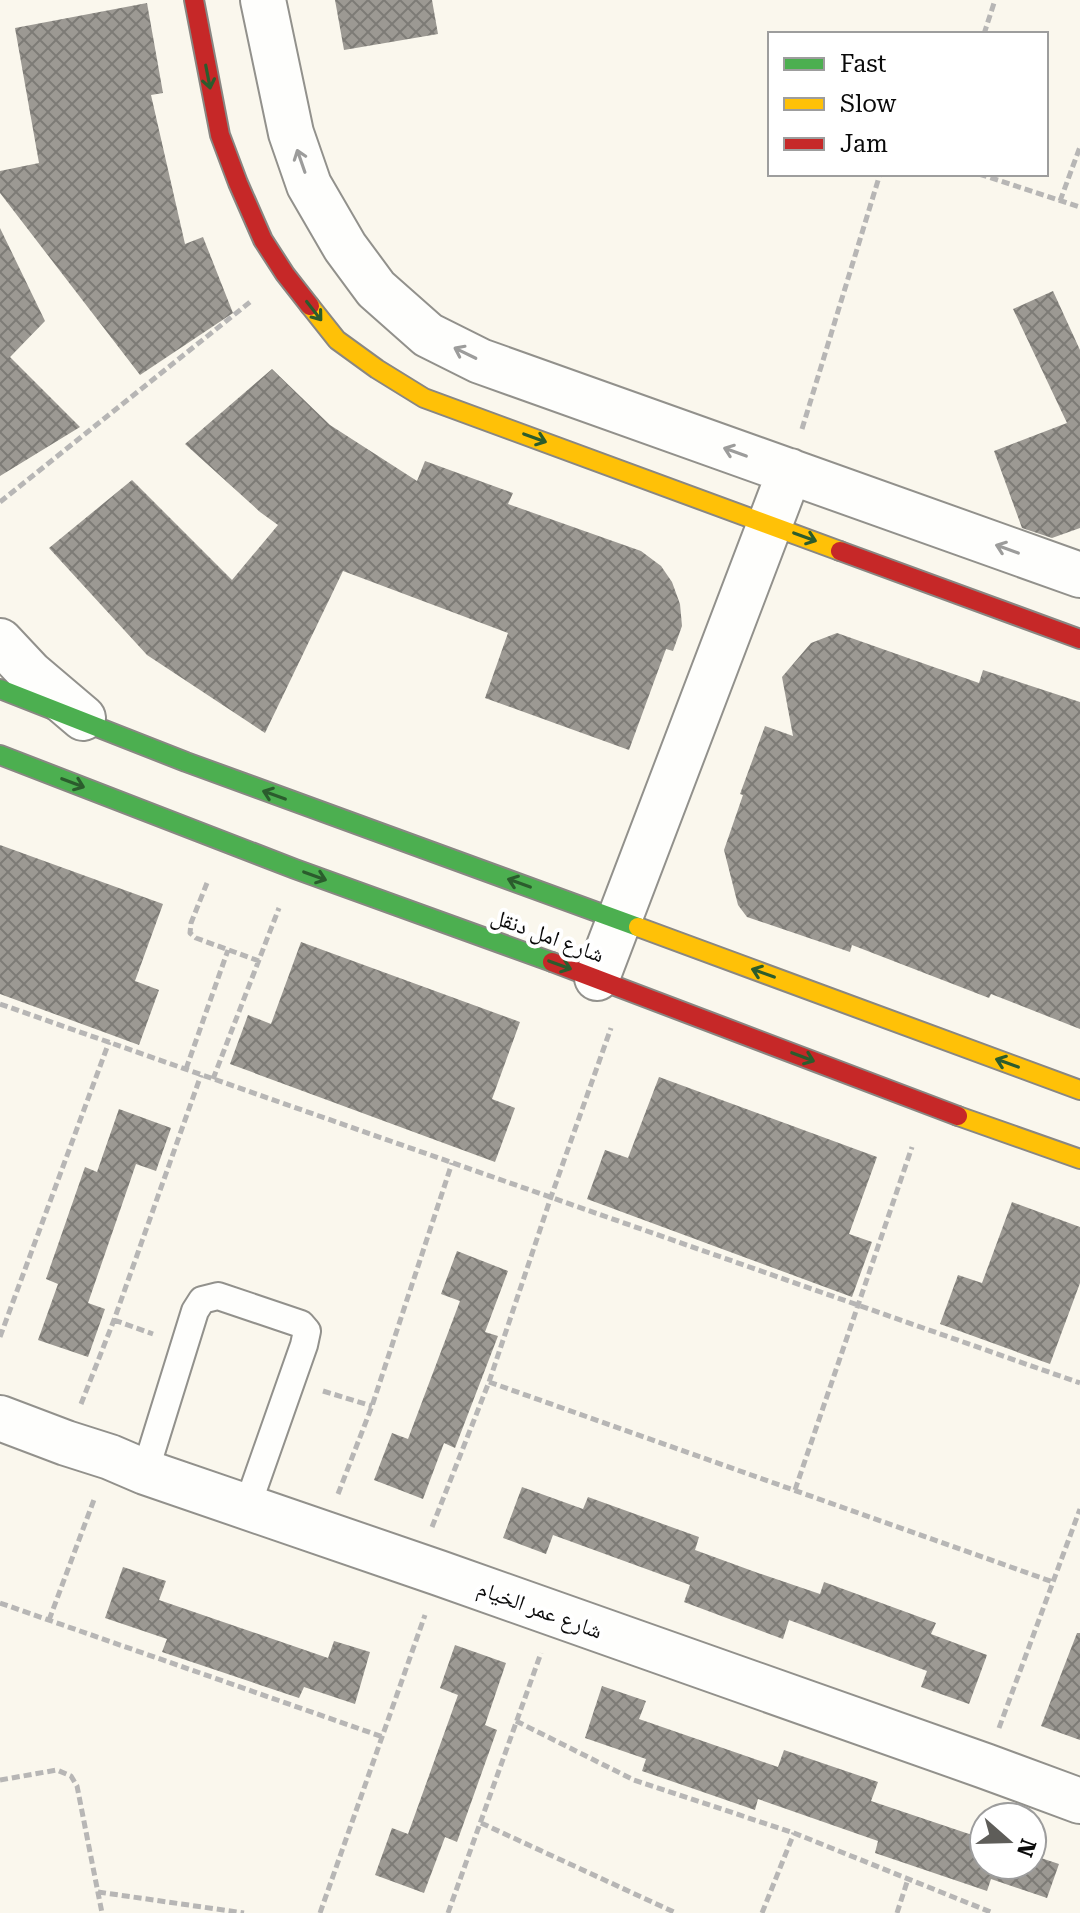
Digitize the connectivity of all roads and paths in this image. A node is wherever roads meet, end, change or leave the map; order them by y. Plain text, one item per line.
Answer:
1 (194, 0) edge
2 (263, 0) edge
3 (995, 0) edge
4 (985, 32) edge
5 (1080, 147) edge
6 (879, 176) edge
7 (985, 176) edge
8 (1060, 201) junction
9 (1080, 207) edge
10 (285, 274) junction
11 (790, 471) junction
12 (0, 502) edge
13 (769, 524) junction
14 (1080, 575) edge
15 (1080, 639) edge
16 (0, 641) edge
17 (0, 689) edge
18 (87, 723) junction
19 (0, 755) edge
20 (223, 841) junction
21 (295, 869) junction
22 (618, 919) junction
23 (228, 950) junction
24 (259, 961) junction
25 (611, 983) junction
26 (0, 1004) edge
27 (109, 1042) junction
28 (186, 1069) junction
29 (201, 1075) junction
30 (213, 1079) junction
31 (1080, 1090) edge
32 (927, 1105) junction
33 (1080, 1159) edge
34 (452, 1163) junction
35 (551, 1197) junction
36 (859, 1305) junction
37 (0, 1337) edge
38 (293, 1381) junction
39 (489, 1382) junction
40 (1080, 1383) edge
41 (372, 1406) junction
42 (0, 1418) edge
43 (66, 1443) junction
44 (128, 1465) junction
45 (795, 1490) junction
46 (247, 1507) junction
47 (1080, 1509) edge
48 (323, 1532) junction
49 (428, 1569) junction
50 (1053, 1582) junction
51 (0, 1603) edge
52 (554, 1614) junction
53 (49, 1620) junction
54 (516, 1721) junction
55 (383, 1737) junction
56 (985, 1766) junction
57 (0, 1780) edge
58 (1080, 1801) edge
59 (481, 1822) junction
60 (794, 1833) junction
61 (908, 1879) junction
62 (98, 1892) junction
63 (102, 1913) edge
64 (244, 1913) edge
65 (320, 1913) edge
66 (448, 1913) edge
67 (676, 1913) edge
68 (762, 1913) edge
69 (897, 1913) edge
70 (993, 1913) edge

1 -> 10 street
11 -> 2 street
3 - 4 path
5 - 8 path
6 - 11 path
7 - 8 path
8 - 9 path
10 - 12 path
10 -> 13 street
11 - 13 street
14 -> 11 street
13 -> 15 street
13 - 22 street
16 - 18 street
17 - 18 street, شارع امل دنقل
22 -> 18 street, شارع امل دنقل
19 -> 20 street, شارع امل دنقل
20 - 21 street, شارع امل دنقل
20 - 23 path
21 - 24 path
21 -> 25 street, شارع امل دنقل
22 - 25 street
31 -> 22 street, شارع امل دنقل
23 - 24 path
23 - 28 path
24 - 30 path
25 -> 32 street, شارع امل دنقل
25 - 35 path
26 - 27 path
27 - 28 path
27 - 37 path
28 - 29 path
29 - 30 path
29 - 43 path
30 - 34 path
32 - 33 street, شارع امل دنقل
32 - 36 path
34 - 35 path
34 - 41 path
35 - 36 path
35 - 39 path
36 - 40 path
36 - 45 path
38 - 41 path
38 - 44 lane
38 - 46 lane
39 - 45 path
39 - 49 path
41 - 48 path
42 - 43 street, شارع عمر الخيام
43 - 44 street, شارع عمر الخيام
44 - 46 street, شارع عمر الخيام
44 - 53 path
45 - 50 path
46 - 48 street, شارع عمر الخيام
47 - 50 path
48 - 49 street, شارع عمر الخيام
49 - 52 street, شارع عمر الخيام
49 - 55 path
50 - 56 path
51 - 53 path
52 - 54 path
52 - 56 street, شارع عمر الخيام
53 - 55 path
54 - 59 path
54 - 60 path
55 - 65 path
56 - 58 street, شارع عمر الخيام
57 - 62 path
59 - 66 path
59 - 67 path
60 - 61 path
60 - 68 path
61 - 69 path
61 - 70 path
62 - 63 path
62 - 64 path

